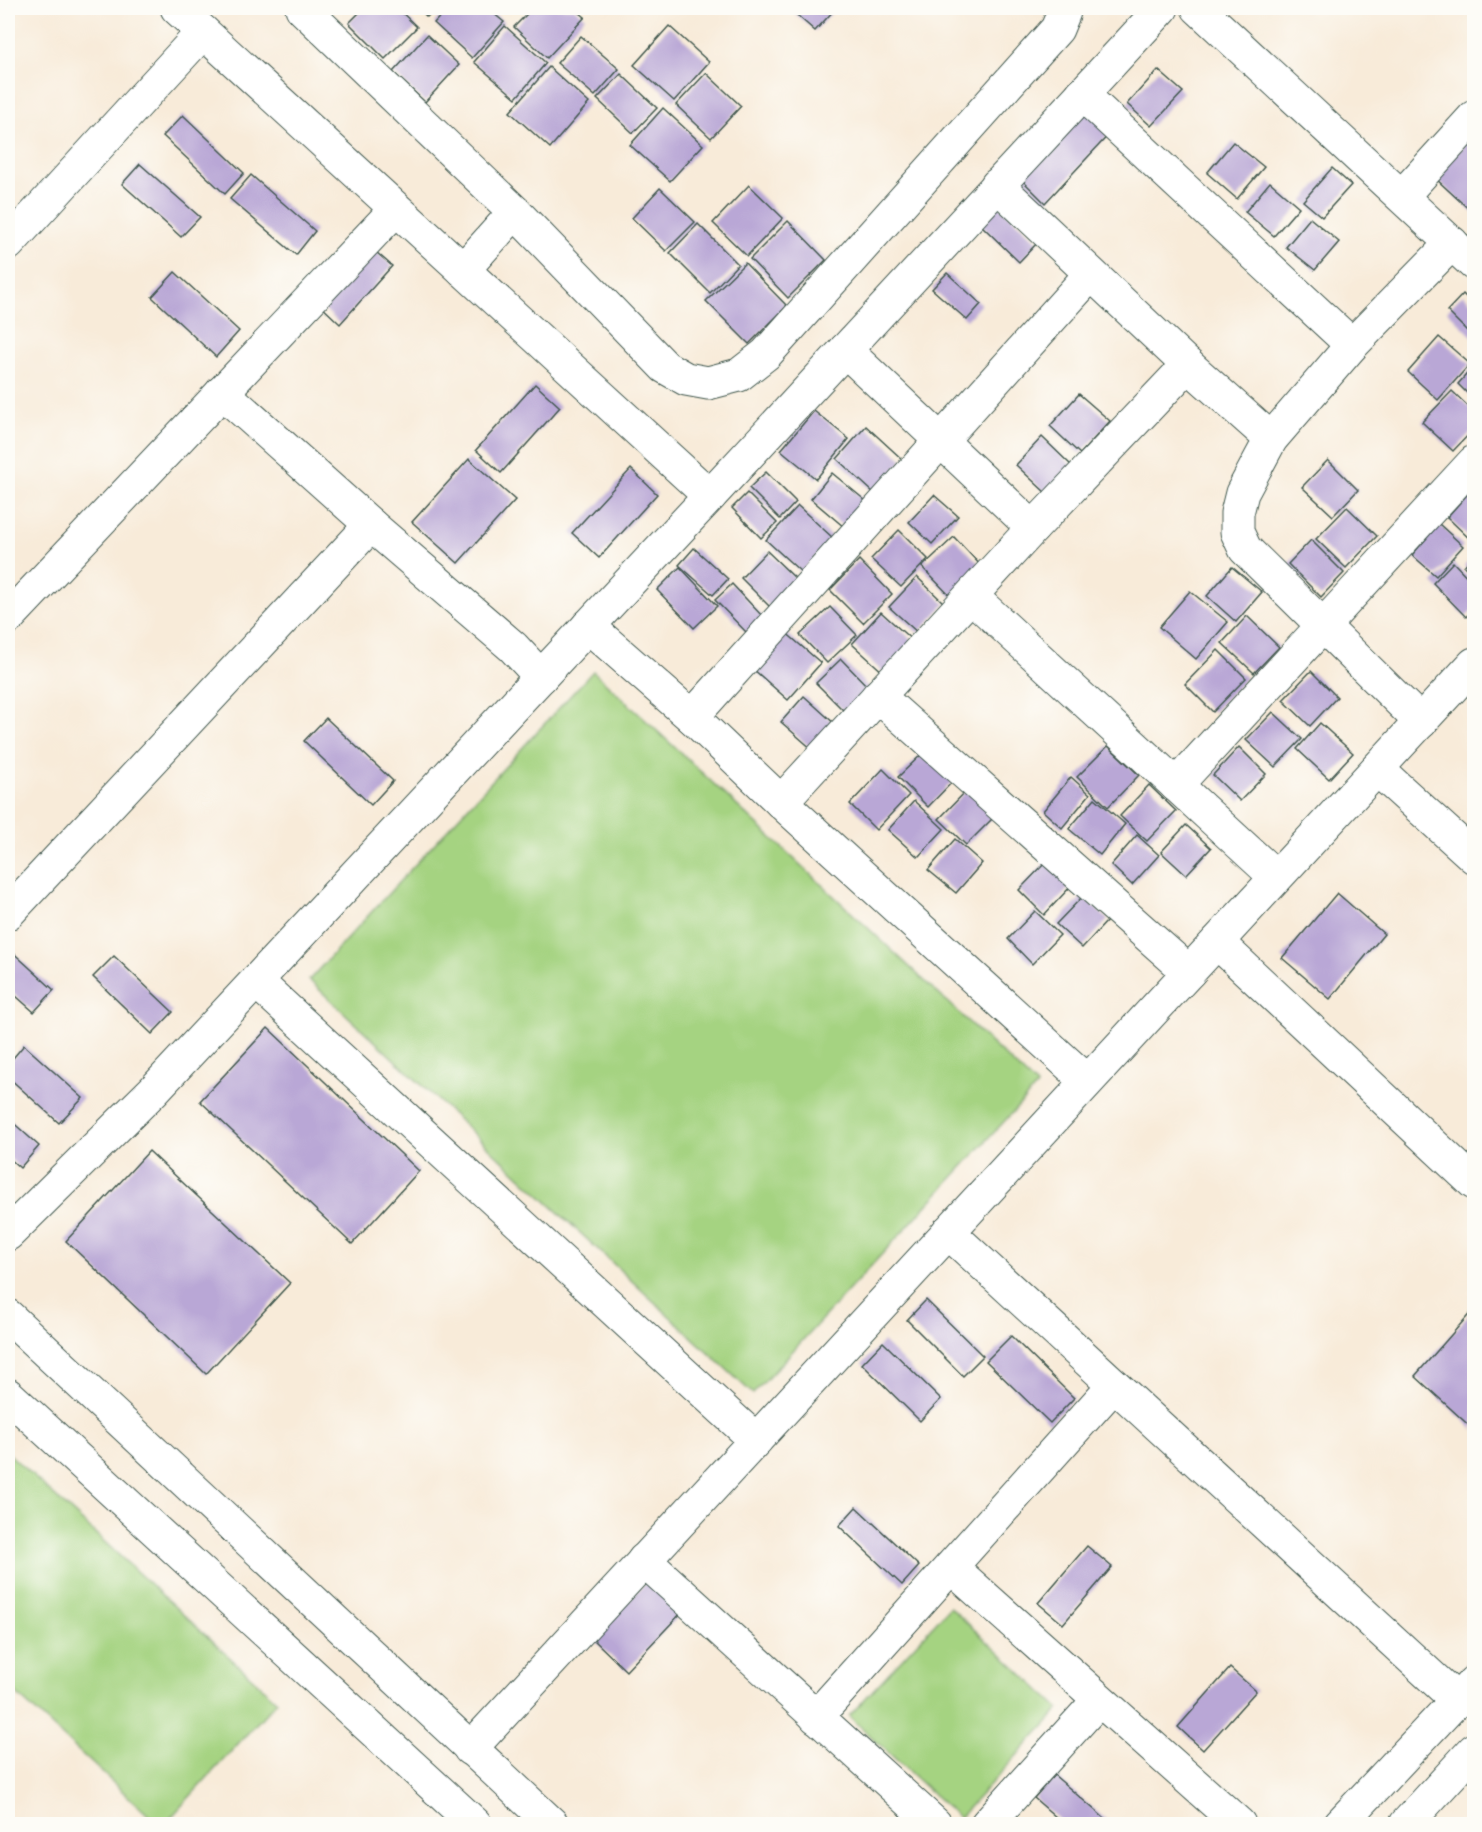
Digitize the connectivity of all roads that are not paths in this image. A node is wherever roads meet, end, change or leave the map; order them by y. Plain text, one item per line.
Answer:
1 (177, 8) edge
2 (302, 8) edge
3 (1063, 8) edge
4 (1162, 8) edge
5 (1198, 8) edge
6 (204, 32) junction
7 (1082, 94) junction
8 (1474, 117) edge
9 (997, 185) junction
10 (1402, 196) junction
11 (396, 209) junction
12 (515, 212) junction
13 (8, 244) edge
14 (1463, 254) edge
15 (463, 270) junction
16 (1090, 275) junction
17 (1352, 345) junction
18 (845, 350) junction
19 (1188, 365) junction
20 (222, 392) junction
21 (1271, 439) junction
22 (941, 441) junction
23 (1474, 462) edge
24 (710, 496) junction
25 (371, 525) junction
26 (1033, 528) junction
27 (971, 596) junction
28 (8, 618) edge
29 (588, 626) junction
30 (1323, 627) junction
31 (1474, 664) edge
32 (541, 677) junction
33 (878, 696) junction
34 (692, 717) junction
35 (1421, 722) junction
36 (1377, 769) junction
37 (1176, 785) junction
38 (781, 802) junction
39 (1474, 857) edge
40 (1276, 878) junction
41 (8, 913) edge
42 (1216, 942) junction
43 (1189, 972) junction
44 (256, 981) junction
45 (1088, 1082) junction
46 (1474, 1183) edge
47 (948, 1232) junction
48 (8, 1234) edge
49 (8, 1316) edge
50 (1114, 1385) junction
51 (8, 1395) edge
52 (756, 1440) junction
53 (644, 1560) junction
54 (951, 1567) junction
55 (1466, 1691) edge
56 (1100, 1700) junction
57 (816, 1717) junction
58 (470, 1749) junction
59 (1474, 1750) edge
60 (475, 1824) edge
61 (552, 1824) edge
62 (935, 1824) edge
63 (987, 1824) edge
64 (1239, 1824) edge
65 (1340, 1824) edge
66 (1406, 1824) edge

1 - 6 street
2 - 12 street
3 - 12 street
4 - 7 street
5 - 10 street
6 - 11 street
6 - 13 street
7 - 9 street
7 - 17 street
8 - 10 street
9 - 16 street
9 - 18 street
10 - 14 street
11 - 15 street
11 - 20 street
12 - 15 street
14 - 17 street
15 - 24 street
16 - 19 street
16 - 22 street
17 - 21 street
18 - 22 street
18 - 24 street
19 - 21 street
19 - 26 street
20 - 25 street
20 - 28 street
21 - 30 street
22 - 26 street
22 - 34 street
23 - 30 street
24 - 29 street
25 - 32 street
25 - 41 street
26 - 27 street
27 - 33 street
27 - 37 street
29 - 32 street
29 - 34 street
30 - 35 street
30 - 37 street
31 - 35 street
32 - 44 street
33 - 38 street
33 - 43 street
34 - 38 street
35 - 36 street
36 - 39 street
36 - 40 street
37 - 40 street
38 - 45 street
40 - 42 street
42 - 43 street
42 - 46 street
43 - 45 street
44 - 48 street
44 - 52 street
45 - 47 street
47 - 50 street
47 - 52 street
49 - 58 street
50 - 54 street
50 - 55 street
51 - 60 street
52 - 53 street
53 - 57 street
53 - 58 street
54 - 56 street
54 - 57 street
55 - 65 street
56 - 63 street
56 - 64 street
57 - 62 street
58 - 61 street
59 - 66 street

